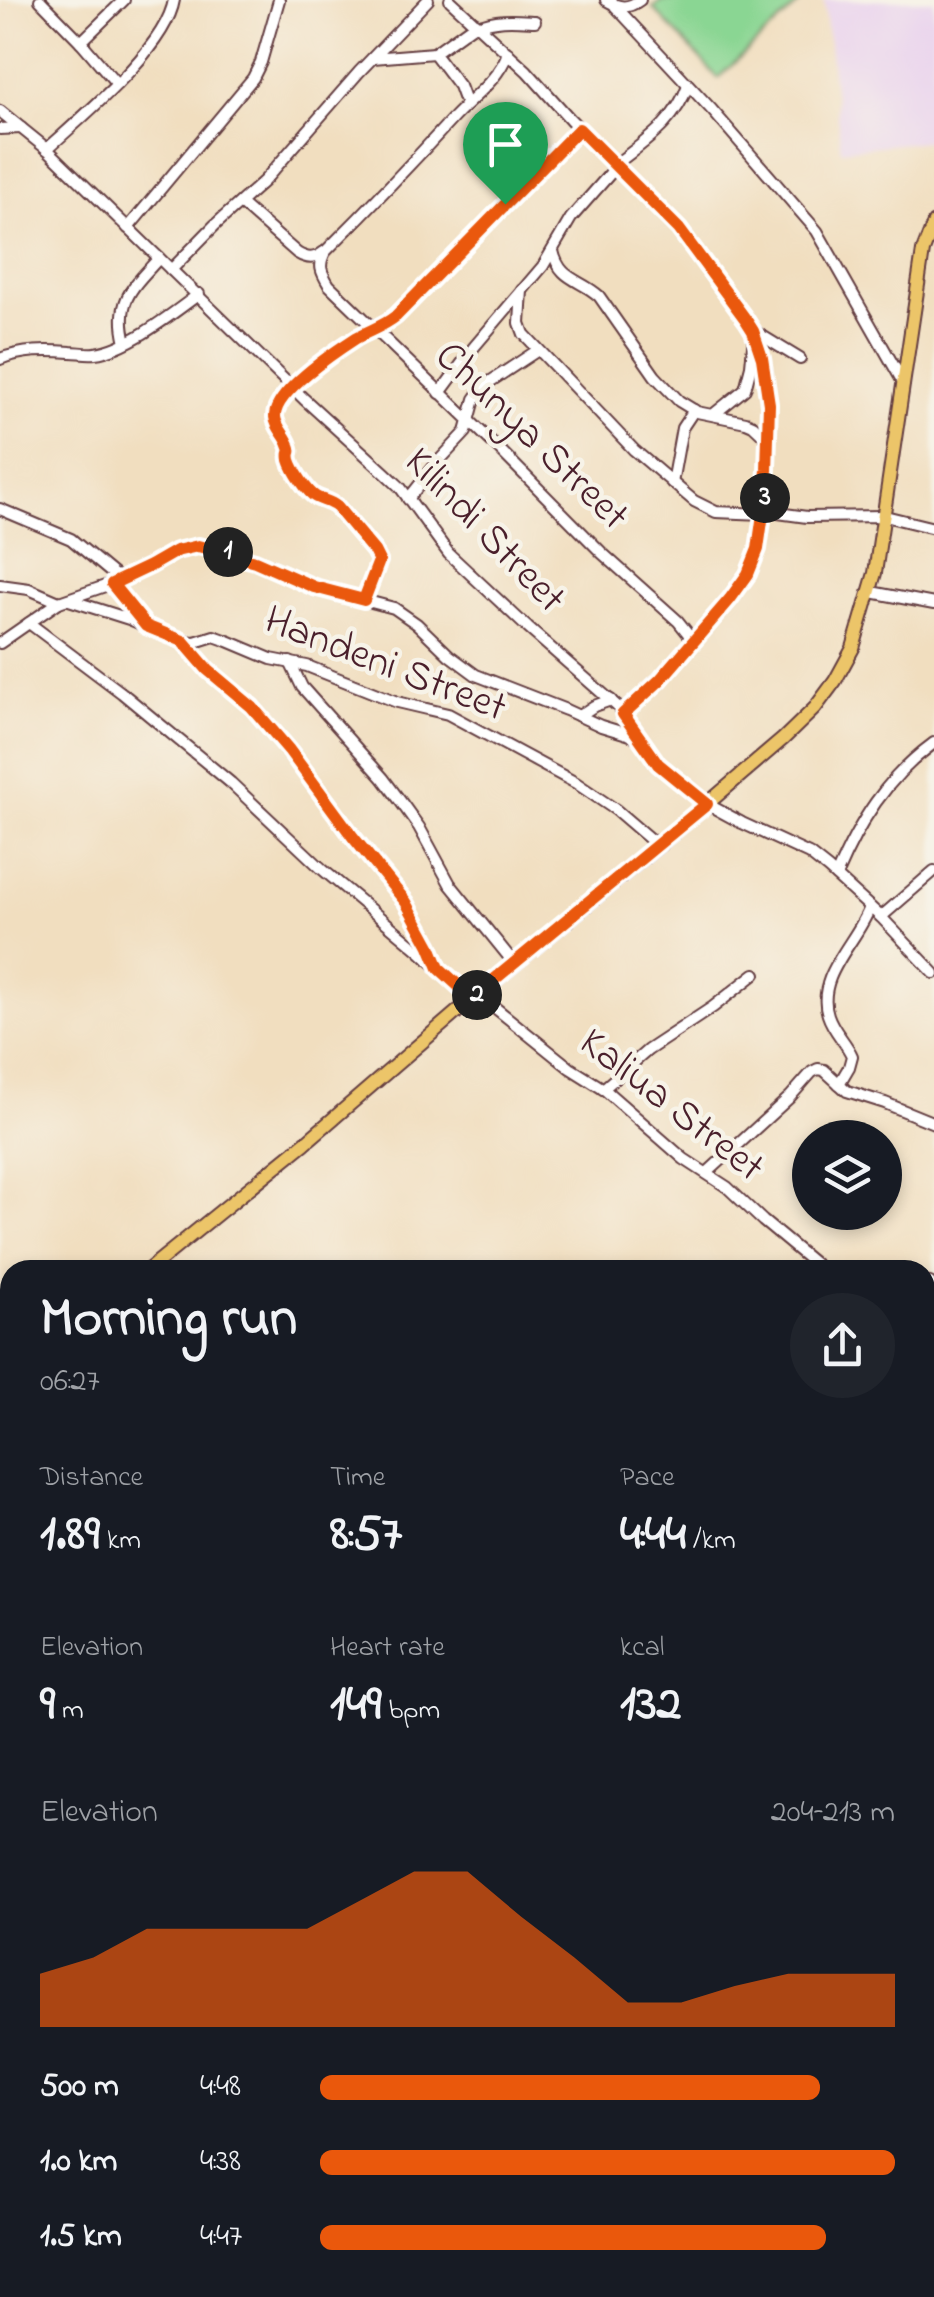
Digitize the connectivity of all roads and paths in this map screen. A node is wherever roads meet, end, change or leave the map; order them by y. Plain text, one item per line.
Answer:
1 (40, 0) edge
2 (124, 0) edge
3 (174, 0) edge
4 (278, 0) edge
5 (428, 0) edge
6 (450, 0) edge
7 (640, 0) edge
8 (610, 3) edge
9 (535, 21) dead end
10 (477, 24) junction
11 (80, 42) junction
12 (508, 53) junction
13 (434, 54) junction
14 (374, 58) junction
15 (116, 84) junction
16 (688, 85) junction
17 (466, 105) junction
18 (0, 111) edge
19 (22, 128) junction
20 (0, 129) edge
21 (579, 129) junction
22 (47, 148) junction
23 (615, 166) junction
24 (245, 199) junction
25 (934, 223) edge
26 (128, 228) junction
27 (552, 251) junction
28 (325, 252) junction
29 (158, 258) junction
30 (171, 270) junction
31 (522, 290) junction
32 (198, 294) junction
33 (374, 328) junction
34 (754, 333) junction
35 (126, 342) junction
36 (538, 350) junction
37 (800, 359) dead end
38 (0, 360) edge
39 (904, 384) junction
40 (292, 386) junction
41 (440, 394) junction
42 (694, 410) junction
43 (714, 414) junction
44 (470, 421) junction
45 (486, 436) junction
46 (461, 439) junction
47 (769, 440) junction
48 (672, 483) junction
49 (408, 499) junction
50 (0, 509) edge
51 (763, 513) junction
52 (884, 516) junction
53 (934, 528) edge
54 (115, 582) junction
55 (0, 585) edge
56 (871, 592) junction
57 (364, 600) junction
58 (64, 601) junction
59 (934, 604) edge
60 (30, 623) junction
61 (146, 626) junction
62 (183, 641) junction
63 (694, 641) junction
64 (0, 643) edge
65 (290, 662) junction
66 (611, 700) junction
67 (623, 714) junction
68 (579, 716) junction
69 (638, 737) junction
70 (934, 743) edge
71 (707, 804) junction
72 (658, 846) junction
73 (934, 871) edge
74 (836, 876) junction
75 (870, 907) junction
76 (881, 917) junction
77 (514, 963) junction
78 (439, 968) junction
79 (934, 973) edge
80 (755, 974) dead end
81 (475, 996) junction
82 (839, 1084) junction
83 (603, 1089) junction
84 (934, 1123) edge
85 (707, 1174) junction
86 (160, 1260) edge
87 (810, 1260) edge

1 - 11 street
2 - 11 street
3 - 15 street
4 - 26 street
5 - 14 street
6 - 10 street
7 - 8 street
8 - 16 street
9 - 10 street
10 - 12 street
10 - 13 street
11 - 15 street
12 - 17 street
12 - 21 street
13 - 14 street
13 - 17 street
14 - 24 street
15 - 22 street
16 - 23 street
16 - 39 street
17 - 28 street
18 - 19 street, Kilindi Street
19 - 20 street
19 - 22 street, Kilindi Street
21 - 23 street
21 - 33 street
22 - 26 street, Kilindi Street
23 - 27 street
23 - 34 street
24 - 28 street
24 - 30 street
25 - 39 main road
26 - 29 street, Kilindi Street
27 - 31 street
27 - 42 street
28 - 33 street, Chunya Street
29 - 30 street, Kilindi Street
29 - 35 street
30 - 32 street, Kilindi Street
31 - 36 street
31 - 41 street
32 - 35 street
32 - 40 street, Kilindi Street
33 - 40 street
33 - 41 street, Chunya Street
34 - 37 street
34 - 43 street
34 - 47 street
35 - 38 street
36 - 44 street
36 - 48 street
39 - 52 main road
40 - 49 street, Kilindi Street
40 - 57 street
41 - 44 street, Chunya Street
42 - 43 street
42 - 48 street
43 - 47 street
44 - 45 street, Chunya Street
44 - 46 street
45 - 46 street
45 - 63 street, Chunya Street
46 - 49 street
47 - 51 street
48 - 51 street
49 - 66 street, Kilindi Street
50 - 54 street
51 - 52 street
51 - 63 street
52 - 53 street
52 - 56 main road
54 - 57 street
54 - 58 street
54 - 61 street
55 - 58 street, Handeni Street
56 - 59 street
56 - 71 main road
57 - 68 street
58 - 60 street
58 - 61 street, Handeni Street
60 - 64 street
60 - 78 street, Kaliua Street
61 - 62 street, Handeni Street
62 - 65 street, Handeni Street
62 - 78 street
63 - 67 street
65 - 72 street, Handeni Street
65 - 77 street
66 - 67 street, Kilindi Street
66 - 68 street
67 - 69 street, Kilindi Street
68 - 69 street
69 - 71 street, Kilindi Street
70 - 74 street
71 - 72 main road
71 - 74 street, Kilindi Street
72 - 77 main road
73 - 76 street
74 - 75 street, Kilindi Street
75 - 76 street, Kilindi Street
75 - 82 street
76 - 79 street, Kilindi Street
77 - 81 main road
78 - 81 street, Kaliua Street
80 - 83 street
81 - 83 street, Kaliua Street
81 - 86 main road
82 - 84 street
82 - 85 street
83 - 85 street, Kaliua Street
85 - 87 street, Kaliua Street

